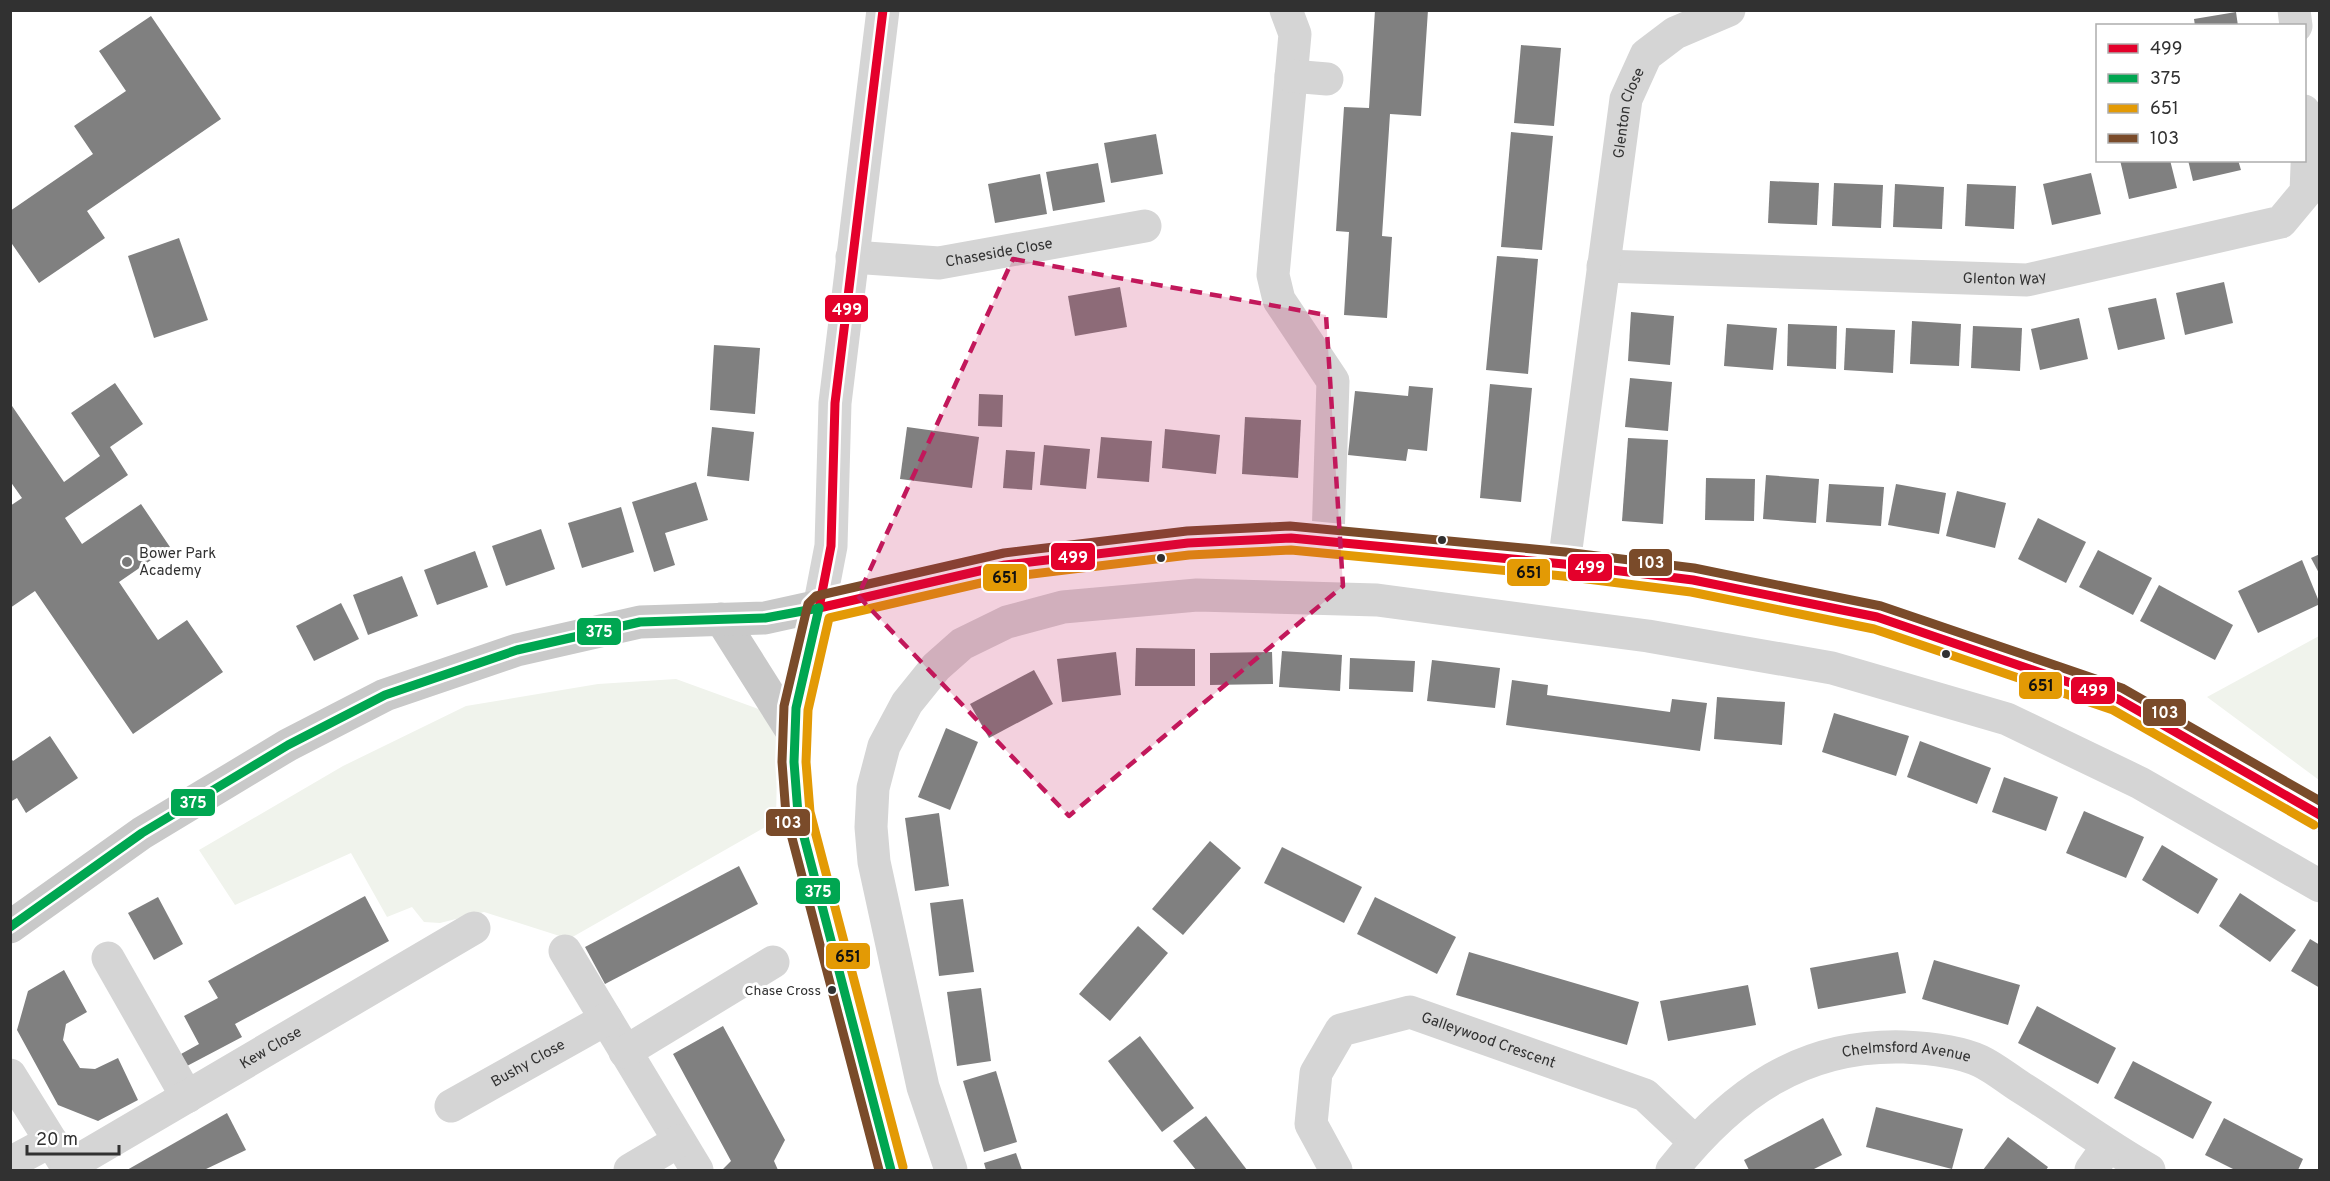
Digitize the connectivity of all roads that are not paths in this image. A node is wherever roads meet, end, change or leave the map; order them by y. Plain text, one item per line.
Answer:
1 (883, 10) edge
2 (1286, 10) edge
3 (1728, 10) edge
4 (1291, 76) junction
5 (1328, 79) dead end
6 (2306, 126) edge
7 (1145, 226) dead end
8 (852, 257) junction
9 (1603, 266) junction
10 (1328, 540) junction
11 (1564, 564) junction
12 (819, 608) junction
13 (722, 619) junction
14 (795, 736) junction
15 (2319, 815) edge
16 (2319, 886) edge
17 (10, 927) edge
18 (474, 928) dead end
19 (565, 951) dead end
20 (108, 958) dead end
21 (773, 962) dead end
22 (606, 1019) junction
23 (625, 1052) junction
24 (10, 1075) edge
25 (187, 1097) junction
26 (451, 1106) dead end
27 (679, 1141) junction
28 (1695, 1142) junction
29 (2100, 1158) edge
30 (62, 1160) edge
31 (10, 1164) edge
32 (630, 1170) edge
33 (697, 1170) edge
34 (891, 1170) edge
35 (951, 1170) edge
36 (1336, 1170) edge
37 (1672, 1170) edge
38 (2149, 1170) edge

1 - 8 street
2 - 4 street
3 - 9 street, Glenton Close
4 - 5 street
4 - 10 street
6 - 9 street, Glenton Way
7 - 8 street, Chaseside Close
8 - 12 street
9 - 11 street, Glenton Close
10 - 11 main road
10 - 12 main road
11 - 15 main road
12 - 13 main road
12 - 14 main road
13 - 14 main road
13 - 17 main road
14 - 34 main road
16 - 35 street
18 - 25 street, Kew Close
19 - 22 street
20 - 25 street
21 - 23 street
22 - 23 street
22 - 26 street, Bushy Close
23 - 27 street
24 - 30 street
25 - 30 street, Kew Close
27 - 32 street
27 - 33 street
28 - 29 street, Chelmsford Avenue
28 - 36 street, Galleywood Crescent
28 - 37 street, Chelmsford Avenue
29 - 38 street, Chelmsford Avenue
30 - 31 street, Kew Close

